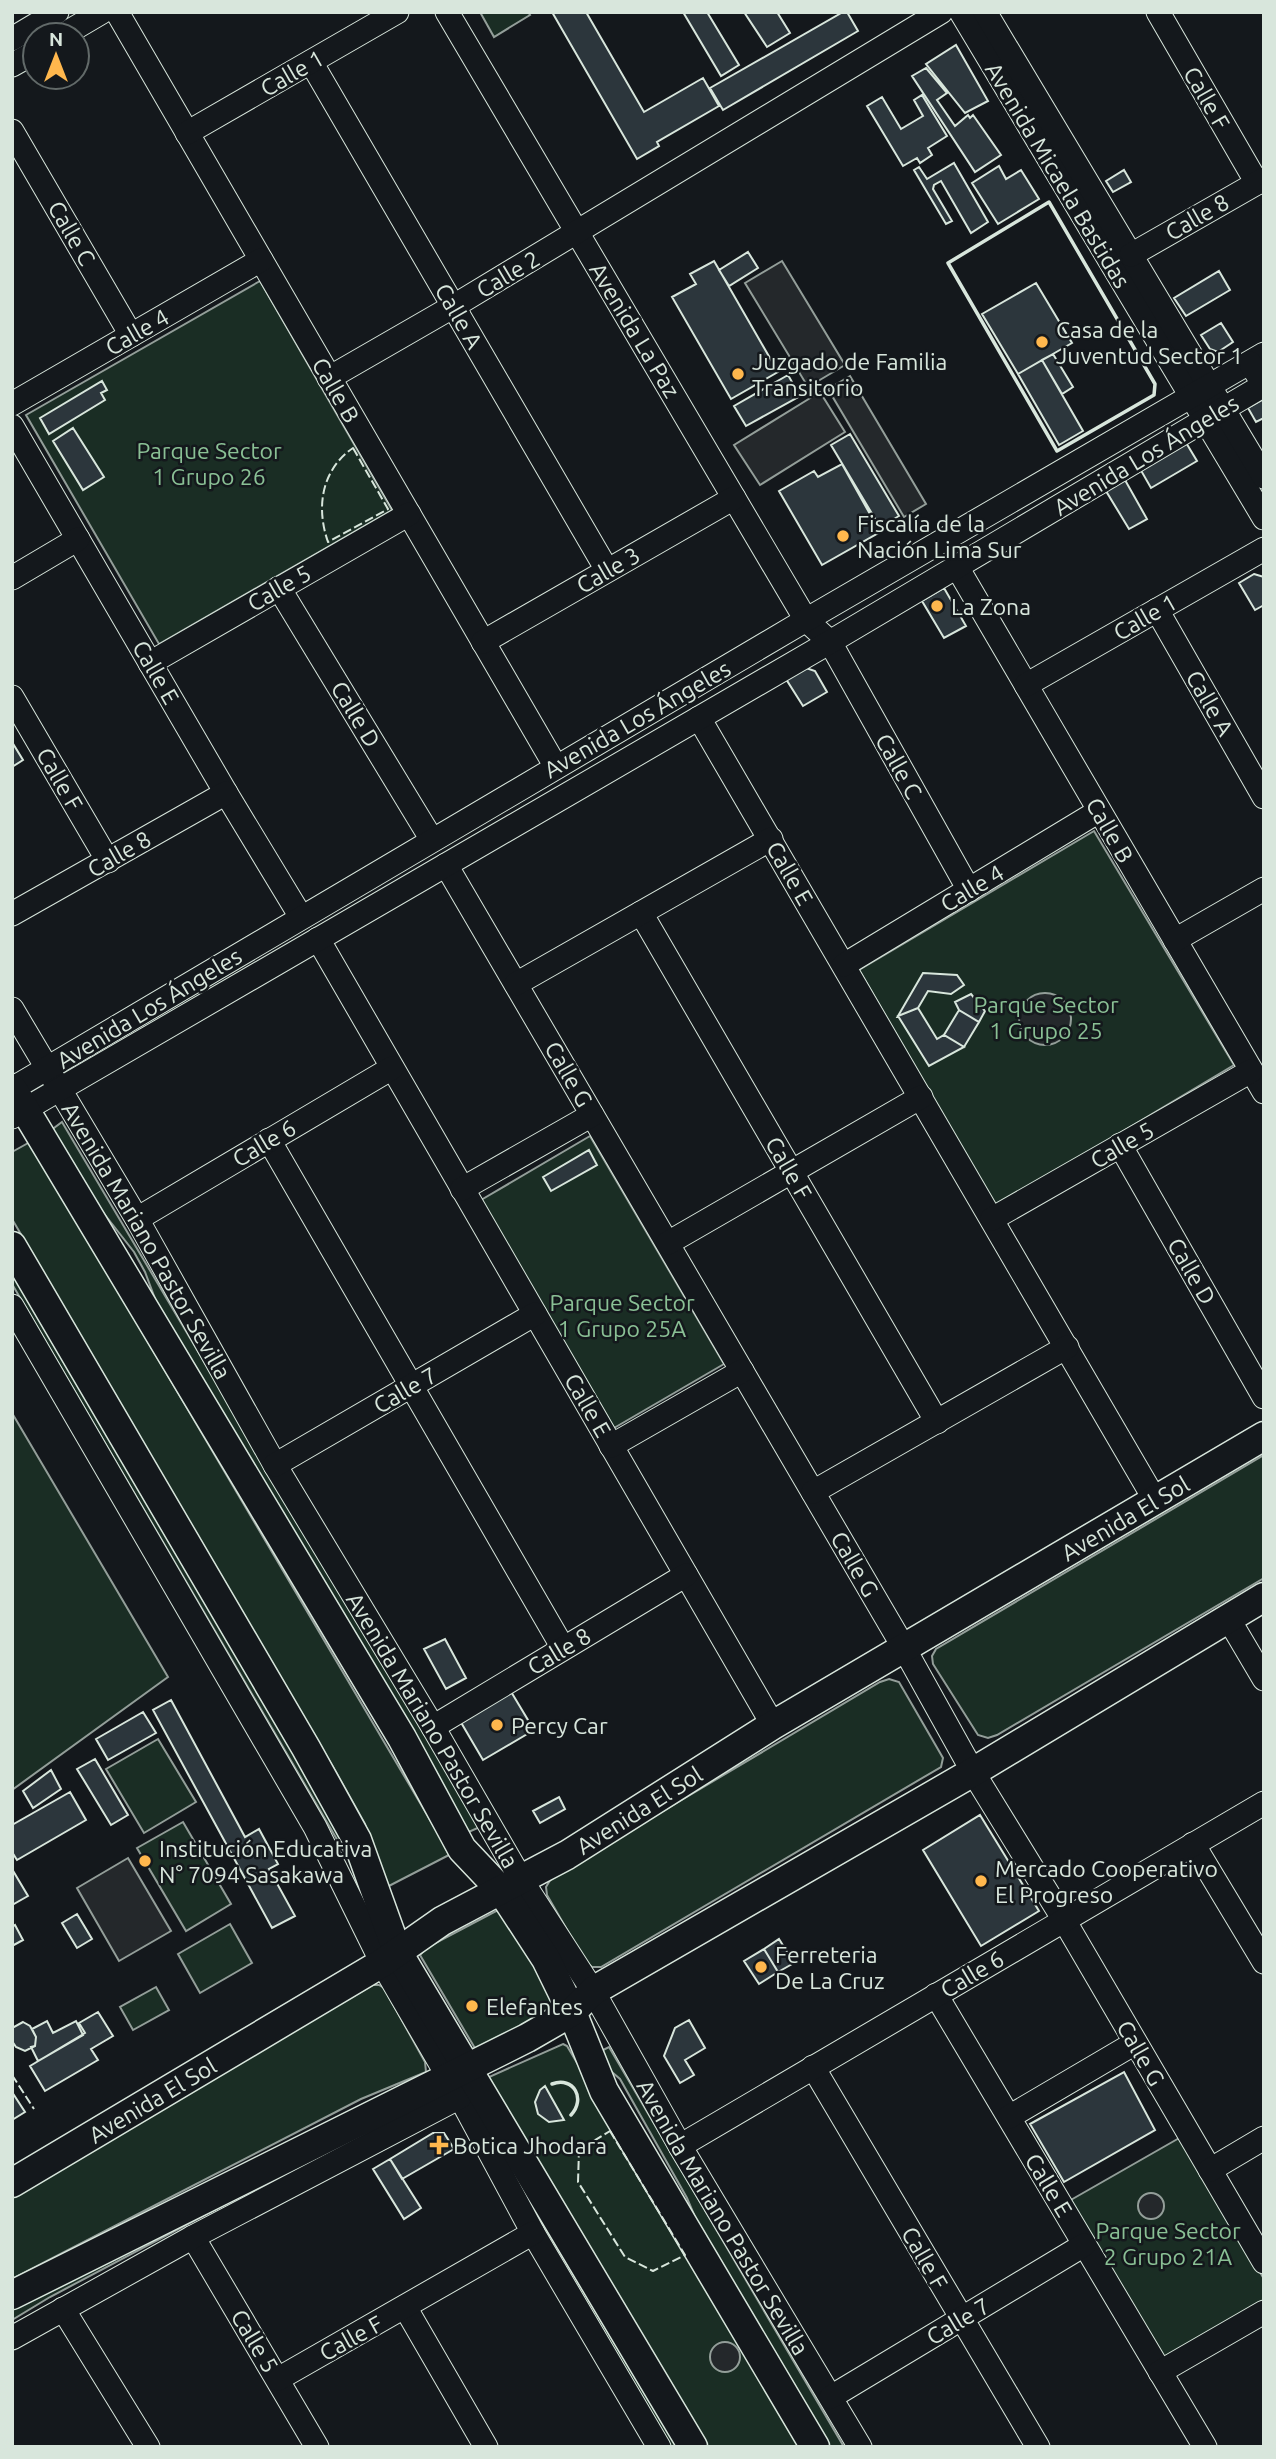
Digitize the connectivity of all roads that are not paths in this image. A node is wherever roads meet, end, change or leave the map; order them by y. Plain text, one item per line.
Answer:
1 (57, 12) edge
2 (117, 12) edge
3 (397, 12) edge
4 (447, 12) edge
5 (941, 12) edge
6 (961, 12) edge
7 (985, 12) edge
8 (1158, 12) edge
9 (12, 39) edge
10 (311, 62) junction
11 (12, 131) edge
12 (187, 133) junction
13 (1260, 181) edge
14 (577, 232) junction
15 (1130, 255) junction
16 (261, 260) junction
17 (454, 306) junction
18 (131, 335) junction
19 (1257, 358) edge
20 (330, 378) junction
21 (1264, 385) edge
22 (1200, 393) junction
23 (12, 404) edge
24 (1213, 415) junction
25 (12, 426) edge
26 (1264, 477) edge
27 (734, 498) junction
28 (409, 514) junction
29 (1264, 518) edge
30 (78, 539) junction
31 (1264, 549) edge
32 (957, 567) junction
33 (607, 570) junction
34 (12, 578) edge
35 (279, 588) junction
36 (1157, 610) junction
37 (806, 620) junction
38 (483, 642) junction
39 (830, 642) junction
40 (150, 663) junction
41 (1026, 685) junction
42 (12, 697) edge
43 (699, 718) junction
44 (556, 767) junction
45 (226, 793) junction
46 (1264, 797) edge
47 (1099, 811) junction
48 (771, 839) junction
49 (432, 840) junction
50 (108, 861) junction
51 (446, 865) junction
52 (1264, 889) edge
53 (969, 890) junction
54 (641, 913) junction
55 (12, 915) edge
56 (301, 918) junction
57 (318, 940) junction
58 (1175, 940) junction
59 (844, 965) junction
60 (516, 984) junction
61 (12, 1009) edge
62 (47, 1068) junction
63 (392, 1068) junction
64 (1251, 1070) junction
65 (60, 1089) junction
66 (1264, 1092) edge
67 (921, 1097) junction
68 (15, 1098) edge
69 (592, 1115) junction
70 (269, 1140) junction
71 (1120, 1145) junction
72 (791, 1172) junction
73 (463, 1189) junction
74 (137, 1219) junction
75 (992, 1219) junction
76 (668, 1243) junction
77 (12, 1246) edge
78 (12, 1306) edge
79 (535, 1314) junction
80 (1067, 1348) junction
81 (742, 1371) junction
82 (412, 1386) junction
83 (1264, 1397) edge
84 (937, 1422) junction
85 (1264, 1436) edge
86 (611, 1446) junction
87 (275, 1465) junction
88 (813, 1492) junction
89 (1155, 1500) junction
90 (686, 1576) junction
91 (1264, 1597) edge
92 (1227, 1618) junction
93 (563, 1648) junction
94 (904, 1648) junction
95 (1264, 1679) edge
96 (773, 1725) junction
97 (433, 1727) junction
98 (973, 1772) junction
99 (1264, 1803) edge
100 (1193, 1844) junction
101 (512, 1885) junction
102 (1063, 1920) junction
103 (389, 1957) junction
104 (1264, 1962) edge
105 (593, 1991) junction
106 (936, 1995) junction
107 (572, 2012) junction
108 (1135, 2043) junction
109 (813, 2067) junction
110 (458, 2082) junction
111 (1009, 2117) junction
112 (1264, 2138) edge
113 (680, 2146) junction
114 (1210, 2170) junction
115 (12, 2183) edge
116 (533, 2233) junction
117 (193, 2237) junction
118 (1084, 2245) junction
119 (1264, 2262) edge
120 (12, 2295) edge
121 (405, 2308) junction
122 (63, 2309) junction
123 (1264, 2312) edge
124 (961, 2319) junction
125 (12, 2337) edge
126 (1160, 2372) junction
127 (278, 2379) junction
128 (831, 2397) junction
129 (148, 2447) edge
130 (317, 2447) edge
131 (486, 2447) edge
132 (659, 2447) edge
133 (693, 2447) edge
134 (815, 2447) edge
135 (860, 2447) edge
136 (1038, 2447) edge
137 (1205, 2447) edge

1 - 9 street
2 - 12 street, Calle B
3 - 10 street, Calle 1
4 - 14 street, Avenida La Paz
5 - 14 street, Calle 2
6 - 22 street, Avenida Micaela Bastidas
7 - 15 street, Avenida Micaela Bastidas
8 - 13 street, Calle F
10 - 12 street, Calle 1
10 - 17 street, Calle A
11 - 18 street, Calle C
12 - 16 street, Calle B
13 - 15 street, Calle 8
14 - 17 street, Calle 2
14 - 27 street, Avenida La Paz
15 - 22 street, Avenida Micaela Bastidas
16 - 18 street, Calle 4
16 - 20 street, Calle B
17 - 20 street, Calle 2
17 - 33 street, Calle A
18 - 23 street, Calle 4
19 - 21 street
19 - 22 street, Avenida Los Ángeles
20 - 28 street, Calle B
21 - 24 street, Avenida Los Ángeles
22 - 24 street, Avenida Micaela Bastidas
22 - 37 street, Avenida Los Ángeles
24 - 26 street, Avenida Micaela Bastidas
24 - 29 street, Avenida Micaela Bastidas
24 - 32 street, Avenida Los Ángeles
25 - 30 street, Calle E
27 - 33 street, Calle 3
27 - 37 street, Avenida La Paz
28 - 35 street, Calle 5
28 - 38 street, Calle B
30 - 34 street
30 - 40 street, Calle E
31 - 36 street, Calle 1
32 - 39 street, Avenida Los Ángeles
32 - 41 street, Calle B
33 - 38 street, Calle 3
35 - 40 street, Calle 5
35 - 49 street, Calle D
36 - 41 street, Calle 1
36 - 46 street, Calle A
37 - 39 street, Avenida La Paz
37 - 44 street, Avenida Los Ángeles
38 - 44 street, Calle B
39 - 43 street, Avenida Los Ángeles
39 - 53 street, Calle C
40 - 45 street, Calle E
41 - 47 street, Calle B
42 - 50 street, Calle F
43 - 48 street, Calle E
43 - 51 street, Avenida Los Ángeles
44 - 49 street, Avenida Los Ángeles
45 - 50 street, Calle 8
45 - 56 street, Calle E
47 - 53 street, Calle 4
47 - 58 street, Calle B
48 - 54 street
48 - 59 street, Calle E
49 - 56 street, Avenida Los Ángeles
50 - 55 street, Calle 8
51 - 57 street, Avenida Los Ángeles
51 - 60 street, Calle G
52 - 58 street
53 - 59 street, Calle 4
54 - 60 street
54 - 72 street, Calle F
56 - 62 street, Avenida Los Ángeles
57 - 63 street, Calle E
57 - 65 street, Avenida Los Ángeles
58 - 64 street, Calle B
59 - 67 street, Calle E
60 - 69 street, Calle G
61 - 62 street, Avenida Mariano Pastor Sevilla
62 - 65 street, Avenida Mariano Pastor Sevilla
62 - 68 street, Avenida Los Ángeles
63 - 70 street, Calle 6
63 - 73 street, Calle E
64 - 66 street, Calle B
64 - 71 street, Calle 5
65 - 68 street, Avenida Los Ángeles
65 - 74 street, Avenida Mariano Pastor Sevilla
67 - 72 street
67 - 75 street, Calle E
68 - 101 main road, Avenida Mariano Pastor Sevilla
69 - 73 street
69 - 76 street, Calle G
70 - 74 street, Calle 6
70 - 82 street
71 - 75 street, Calle 5
71 - 83 street, Calle D
72 - 76 street
72 - 84 street, Calle F
73 - 79 street, Calle E
74 - 87 street, Avenida Mariano Pastor Sevilla
75 - 80 street, Calle E
76 - 81 street, Calle G
77 - 103 main road
78 - 103 street
79 - 82 street, Calle 7
79 - 86 street, Calle E
80 - 84 street
80 - 89 street, Calle E
81 - 86 street
81 - 88 street, Calle G
82 - 87 street, Calle 7
82 - 93 street
84 - 88 street
85 - 89 main road, Avenida El Sol
86 - 90 street, Calle E
87 - 97 street, Avenida Mariano Pastor Sevilla
88 - 94 street, Calle G
89 - 94 main road, Avenida El Sol
90 - 93 street, Calle 8
90 - 96 street, Calle E
91 - 92 main road
92 - 95 street
92 - 98 main road
93 - 97 street, Calle 8
94 - 96 main road, Avenida El Sol
94 - 98 street, Calle G
96 - 101 main road, Avenida El Sol
97 - 101 street, Avenida Mariano Pastor Sevilla
98 - 102 street, Calle G
98 - 105 main road
99 - 100 street, Calle 6
100 - 102 street, Calle 6
100 - 104 street
101 - 103 main road, Avenida El Sol
101 - 105 street, Avenida Mariano Pastor Sevilla
101 - 107 main road, Avenida Mariano Pastor Sevilla
102 - 106 street, Calle 6
102 - 108 street, Calle G
103 - 110 main road
103 - 115 main road, Avenida El Sol
105 - 107 main road
105 - 113 street, Avenida Mariano Pastor Sevilla
106 - 109 street, Calle 6
106 - 111 street, Calle E
107 - 110 main road
107 - 134 main road, Avenida Mariano Pastor Sevilla
108 - 111 street
108 - 114 street, Calle G
109 - 113 street, Calle 6
109 - 124 street, Calle F
110 - 116 street
110 - 117 street
110 - 120 main road
110 - 133 main road
111 - 118 street, Calle E
112 - 114 street
113 - 128 street, Avenida Mariano Pastor Sevilla
114 - 119 street, Calle G
116 - 121 street, Calle F
116 - 132 street
117 - 122 street
117 - 127 street, Calle 5
118 - 124 street, Calle 7
118 - 126 street, Calle E
121 - 127 street, Calle F
121 - 131 street
122 - 125 street
122 - 129 street
123 - 126 street
124 - 128 street, Calle 7
124 - 136 street, Calle F
126 - 137 street, Calle E
127 - 130 street, Calle 5
128 - 135 street, Avenida Mariano Pastor Sevilla

